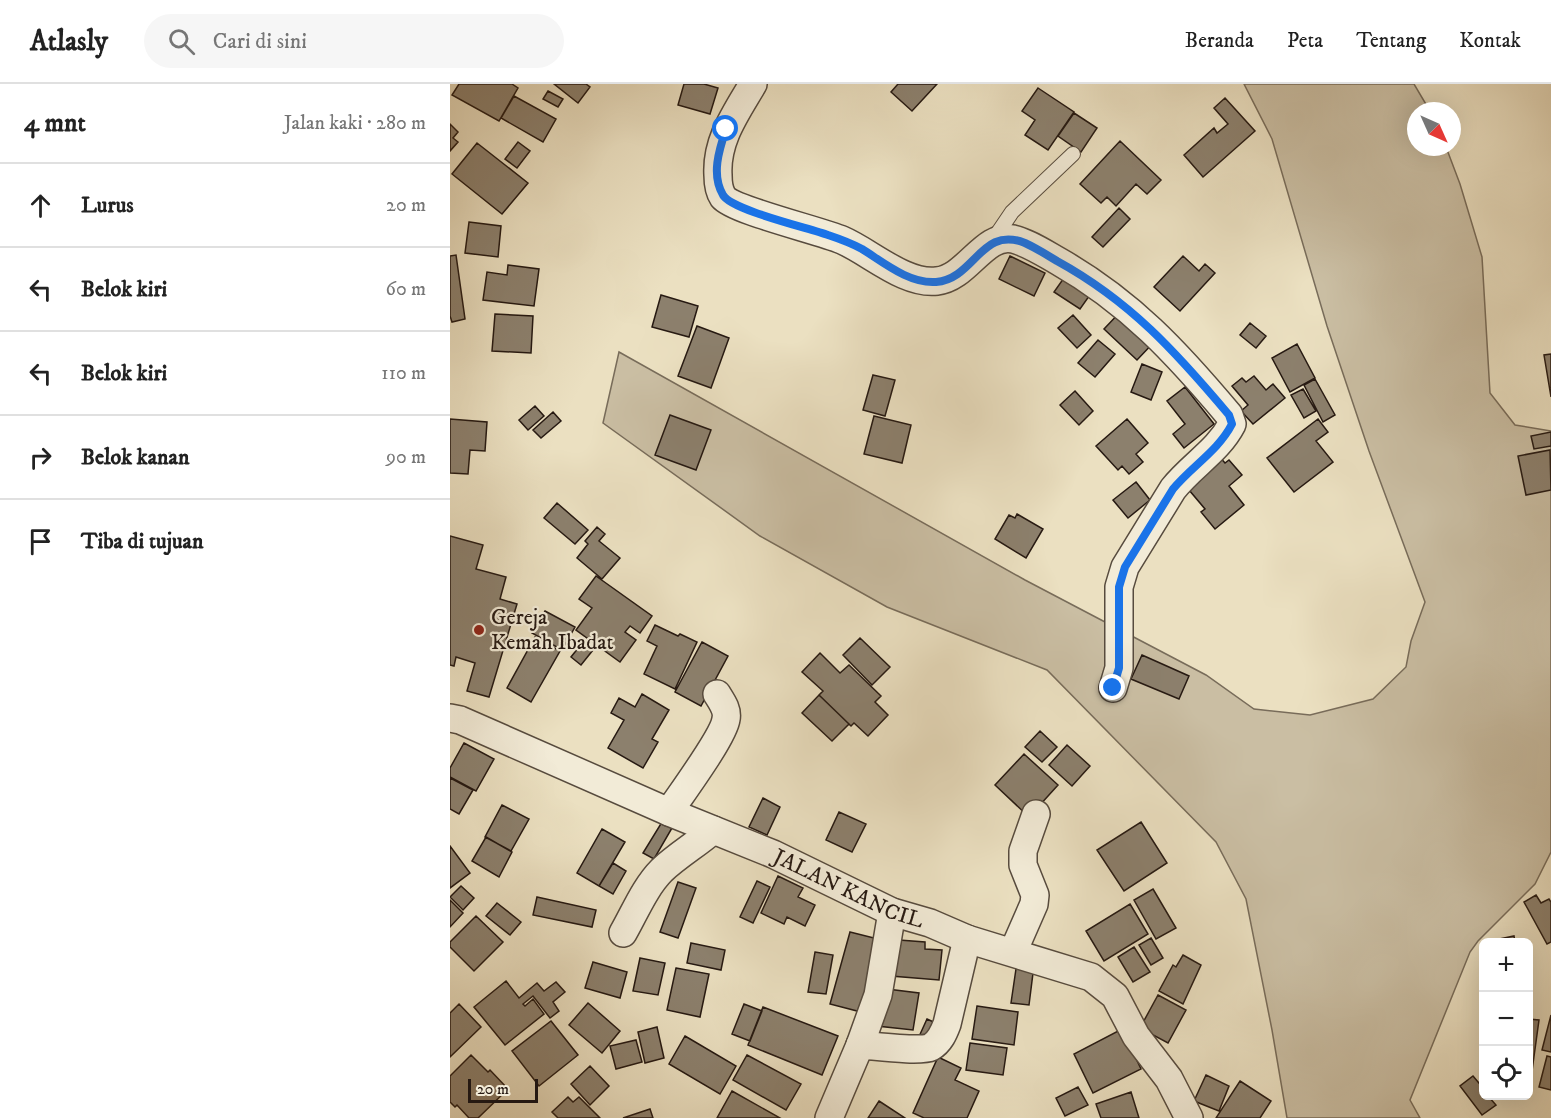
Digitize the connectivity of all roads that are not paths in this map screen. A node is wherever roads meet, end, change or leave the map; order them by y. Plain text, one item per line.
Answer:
1 (753, 84) edge
2 (1073, 154) dead end
3 (991, 243) junction
4 (1113, 688) dead end
5 (717, 694) dead end
6 (450, 718) edge
7 (669, 812) junction
8 (1036, 814) dead end
9 (713, 830) junction
10 (892, 912) junction
11 (623, 933) dead end
12 (967, 939) junction
13 (1013, 952) junction
14 (860, 1045) junction
15 (829, 1118) edge
16 (1189, 1118) edge

1 - 3 street
2 - 3 lane
3 - 4 street
5 - 7 street
6 - 7 street, JALAN KANCIL
7 - 9 street, JALAN KANCIL
8 - 13 street
9 - 10 street, JALAN KANCIL
9 - 11 street
10 - 12 street, JALAN KANCIL
10 - 14 street
12 - 13 street, JALAN KANCIL
12 - 14 street
13 - 16 street, JALAN KANCIL
14 - 15 street

